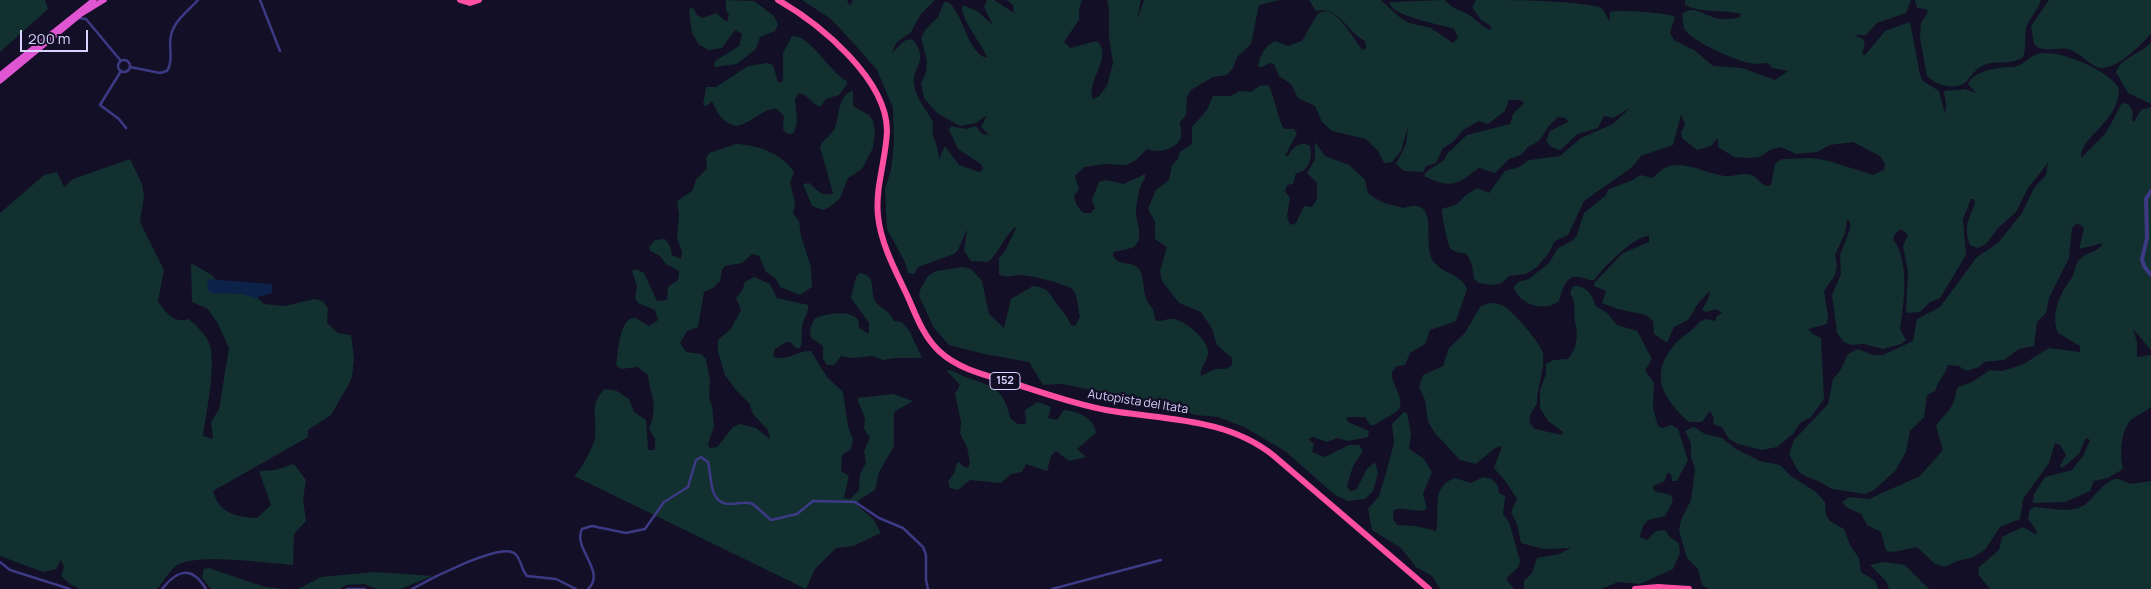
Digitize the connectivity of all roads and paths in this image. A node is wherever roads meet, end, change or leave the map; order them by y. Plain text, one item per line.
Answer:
1 (94, 0) edge
2 (104, 0) edge
3 (198, 0) edge
4 (260, 0) edge
5 (460, 0) edge
6 (466, 0) edge
7 (473, 0) edge
8 (479, 0) edge
9 (778, 0) edge
10 (784, 0) edge
11 (89, 8) junction
12 (74, 19) junction
13 (86, 19) junction
14 (280, 52) dead end
15 (121, 61) junction
16 (130, 67) junction
17 (121, 71) junction
18 (0, 75) edge
19 (0, 81) edge
20 (126, 128) dead end
21 (2151, 191) edge
22 (2151, 275) edge
23 (1161, 560) dead end
24 (0, 562) edge
25 (70, 589) edge
26 (162, 589) edge
27 (206, 589) edge
28 (347, 589) edge
29 (365, 589) edge
30 (412, 589) edge
31 (576, 589) edge
32 (588, 589) edge
33 (928, 589) edge
34 (1052, 589) edge
35 (1429, 589) edge
36 (1434, 589) edge
37 (1635, 589) edge
38 (1689, 589) edge

1 - 18 highway
2 - 11 highway
3 - 16 street
4 - 14 street
5 - 8 highway
6 - 7 highway
9 - 35 highway, Autopista del Itata / 152
10 - 36 highway, Autopista del Itata / 152
11 - 12 highway
11 - 13 street
12 - 13 street
12 - 19 highway
13 - 15 street
15 - 16 street
15 - 17 street
16 - 17 street
17 - 20 street
21 - 22 street
23 - 34 street
24 - 25 street
26 - 27 street
28 - 29 street
30 - 31 street
32 - 33 street
37 - 38 highway

